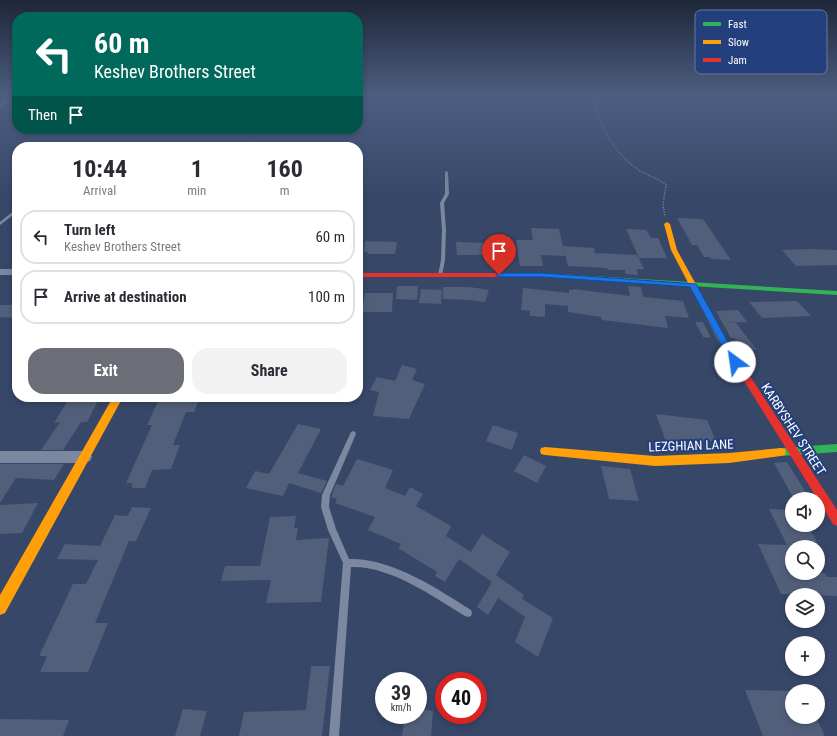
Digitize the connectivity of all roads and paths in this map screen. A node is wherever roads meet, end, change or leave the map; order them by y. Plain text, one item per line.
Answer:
1 (606, 130) edge
2 (446, 172) dead end
3 (12, 214) edge
4 (0, 224) edge
5 (667, 224) joint
6 (0, 272) edge
7 (12, 272) edge
8 (363, 275) edge
9 (440, 275) junction
10 (693, 285) junction
11 (837, 293) edge
12 (115, 402) edge
13 (353, 434) dead end
14 (837, 448) edge
15 (545, 451) dead end
16 (794, 451) junction
17 (0, 457) edge
18 (85, 457) junction
19 (837, 520) edge
20 (347, 563) junction
21 (0, 608) edge
22 (468, 612) dead end
23 (334, 736) edge

1 - 5 path
2 - 9 lane
3 - 4 lane
5 - 10 street, KARBYSHEV STREET
6 - 7 street
8 - 9 street
9 - 10 street
10 - 11 street
10 - 16 street, KARBYSHEV STREET
12 - 18 street
13 - 20 lane
14 - 16 street, LEZGHIAN LANE
15 - 16 street, LEZGHIAN LANE
16 - 19 street, KARBYSHEV STREET
17 - 18 street
18 - 21 street
20 - 22 lane
20 - 23 lane

